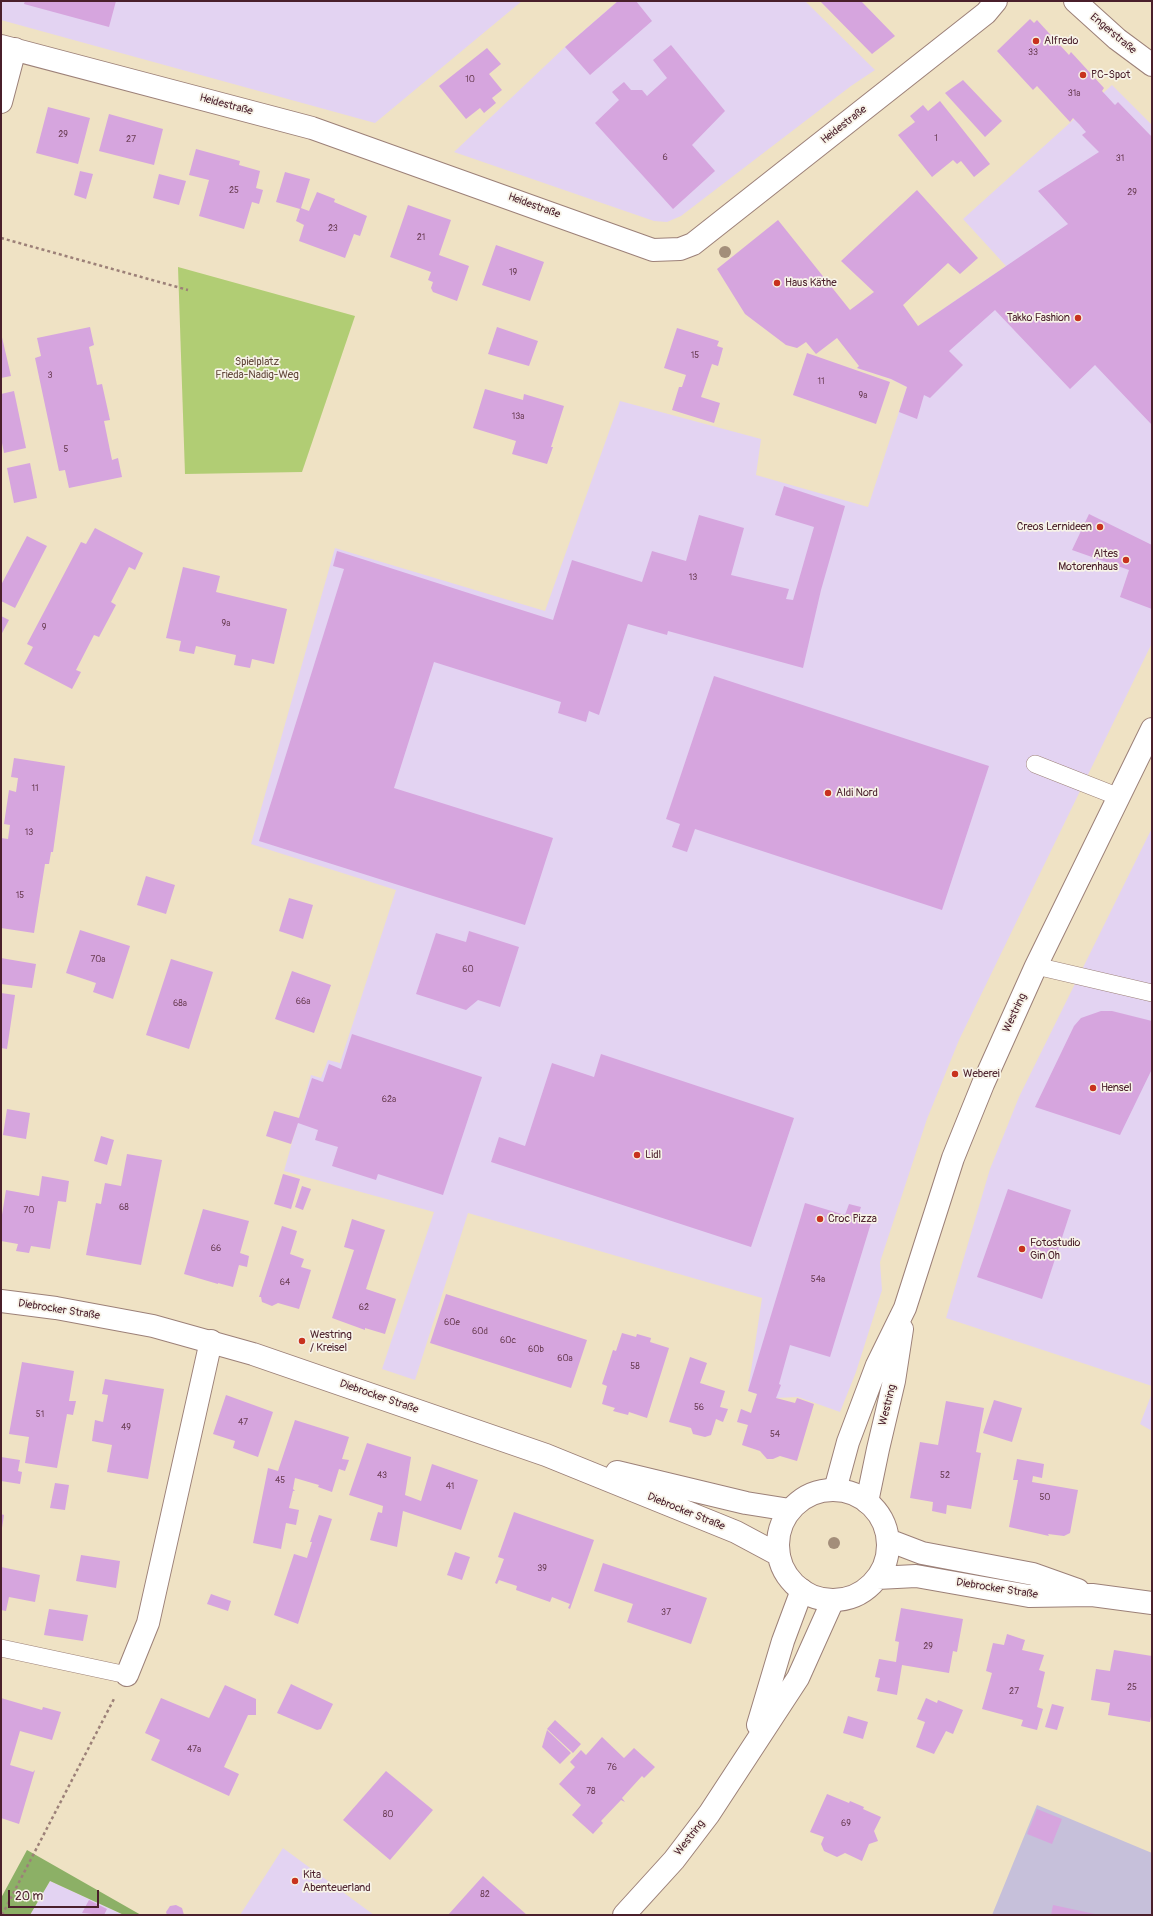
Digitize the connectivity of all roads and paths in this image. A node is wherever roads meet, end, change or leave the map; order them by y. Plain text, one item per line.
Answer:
1 (996, 1) edge
2 (1075, 1) edge
3 (8, 47) edge
4 (1152, 65) edge
5 (1, 102) edge
6 (1, 238) edge
7 (188, 290) dead end
8 (1152, 729) edge
9 (1035, 764) dead end
10 (1119, 797) junction
11 (1036, 966) junction
12 (1152, 993) edge
13 (1, 1300) edge
14 (905, 1308) junction
15 (211, 1341) junction
16 (546, 1455) junction
17 (835, 1490) junction
18 (867, 1502) junction
19 (790, 1510) junction
20 (888, 1540) junction
21 (779, 1555) junction
22 (877, 1578) junction
23 (802, 1590) junction
24 (1092, 1596) junction
25 (833, 1600) junction
26 (1152, 1603) edge
27 (1, 1648) edge
28 (127, 1675) junction
29 (748, 1755) junction
30 (2, 1915) edge
31 (624, 1915) edge

1 - 3 street, Heidestraße
2 - 4 street, Engerstraße
3 - 5 street
6 - 7 path
8 - 10 street, Westring
9 - 10 lane
10 - 11 street, Westring
11 - 12 lane
11 - 14 street, Westring
13 - 15 street, Diebrocker Straße
14 - 17 street, Westring
14 - 18 street, Westring
15 - 16 street, Diebrocker Straße
15 - 28 street
16 - 19 street, Diebrocker Straße
16 - 21 street, Diebrocker Straße
17 - 18 street
17 - 19 street
18 - 20 street
19 - 21 street
20 - 22 street
20 - 24 street, Diebrocker Straße
21 - 23 street
22 - 24 street, Diebrocker Straße
22 - 25 street
23 - 25 street
23 - 29 street, Westring
24 - 26 street, Diebrocker Straße
25 - 29 street, Westring
27 - 28 lane
28 - 30 path
29 - 31 street, Westring

